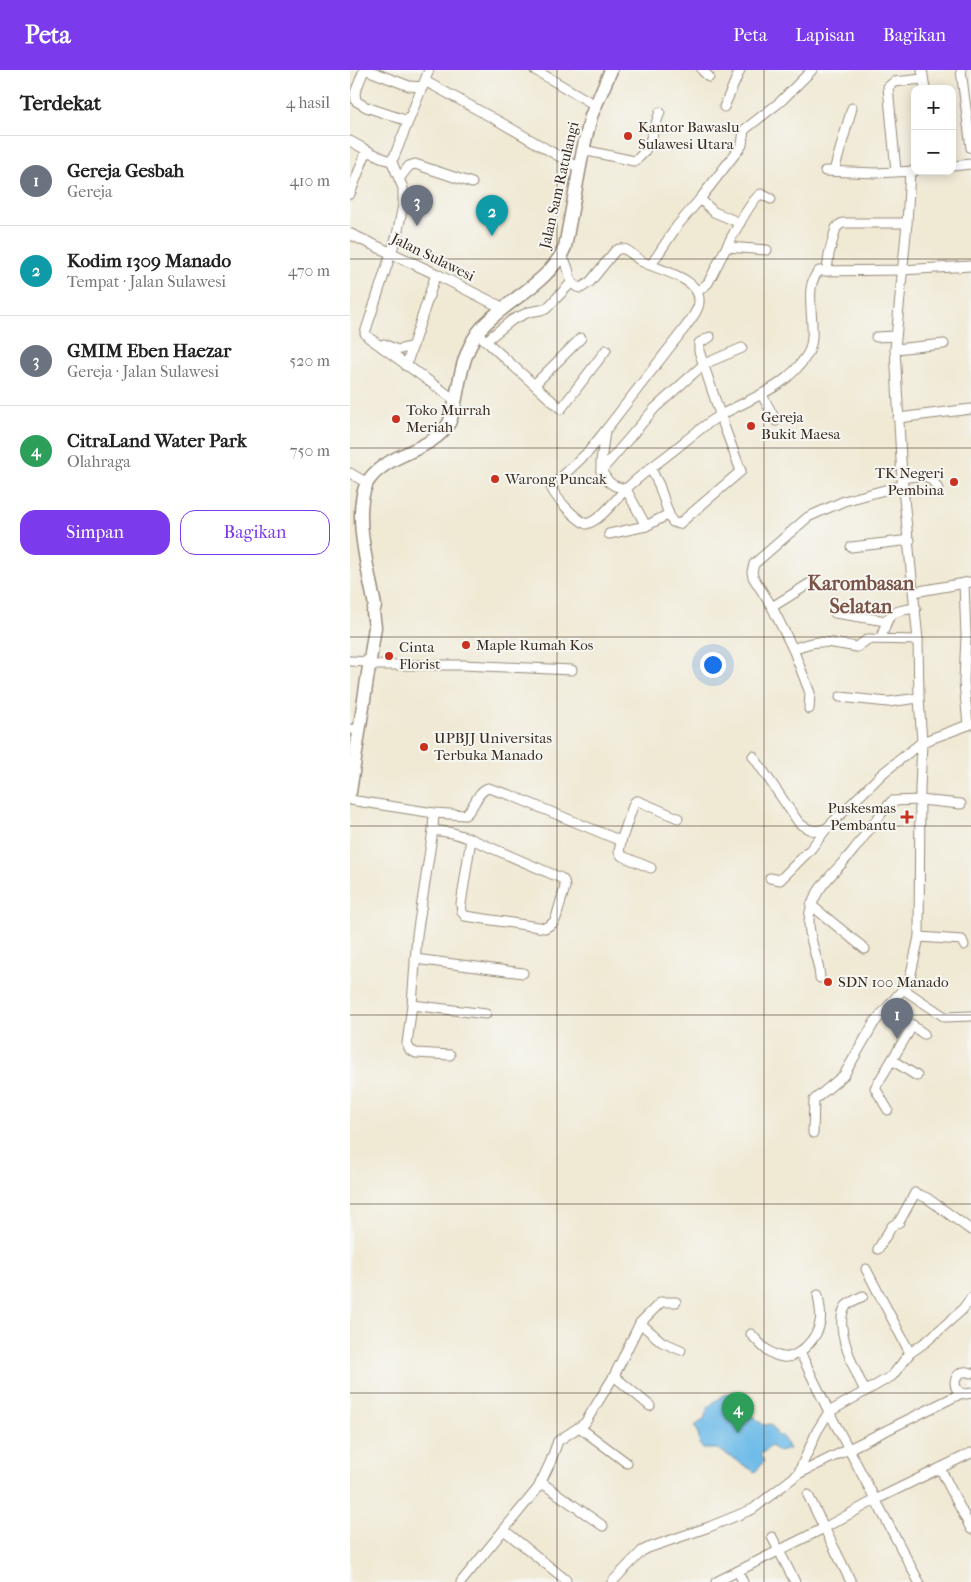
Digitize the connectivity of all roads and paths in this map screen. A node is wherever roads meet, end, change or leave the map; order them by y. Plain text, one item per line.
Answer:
1 (366, 70) edge
2 (429, 70) edge
3 (535, 70) edge
4 (611, 70) edge
5 (740, 70) edge
6 (812, 70) edge
7 (961, 70) edge
8 (922, 74) edge
9 (424, 84) junction
10 (595, 105) junction
11 (724, 107) dead end
12 (852, 108) dead end
13 (660, 112) dead end
14 (408, 121) junction
15 (350, 142) edge
16 (971, 148) edge
17 (583, 150) junction
18 (370, 152) junction
19 (390, 160) junction
20 (971, 164) edge
21 (956, 166) edge
22 (579, 168) junction
23 (896, 171) junction
24 (911, 171) edge
25 (912, 175) edge
26 (399, 178) junction
27 (472, 183) dead end
28 (350, 194) edge
29 (700, 199) junction
30 (770, 199) dead end
31 (740, 223) junction
32 (907, 223) junction
33 (350, 234) edge
34 (728, 246) junction
35 (767, 250) dead end
36 (391, 252) junction
37 (560, 258) junction
38 (651, 266) junction
39 (971, 266) edge
40 (902, 270) junction
41 (828, 271) junction
42 (436, 274) junction
43 (571, 283) junction
44 (697, 292) junction
45 (502, 308) junction
46 (367, 333) junction
47 (876, 336) dead end
48 (896, 336) junction
49 (482, 337) junction
50 (710, 337) dead end
51 (582, 338) dead end
52 (944, 344) dead end
53 (413, 346) junction
54 (742, 348) dead end
55 (895, 349) junction
56 (606, 350) dead end
57 (704, 364) junction
58 (406, 366) junction
59 (535, 384) junction
60 (762, 395) junction
61 (455, 400) junction
62 (971, 409) edge
63 (720, 415) junction
64 (898, 418) junction
65 (776, 421) dead end
66 (605, 432) junction
67 (651, 469) junction
68 (601, 471) junction
69 (350, 473) edge
70 (903, 482) junction
71 (367, 483) junction
72 (626, 489) junction
73 (938, 489) dead end
74 (669, 514) junction
75 (646, 526) junction
76 (609, 534) dead end
77 (910, 540) junction
78 (851, 547) dead end
79 (812, 582) dead end
80 (967, 582) edge
81 (914, 592) junction
82 (772, 607) junction
83 (916, 608) junction
84 (835, 613) dead end
85 (886, 621) junction
86 (969, 636) edge
87 (881, 639) junction
88 (918, 640) junction
89 (793, 649) junction
90 (350, 661) edge
91 (368, 663) junction
92 (572, 670) dead end
93 (840, 697) dead end
94 (919, 698) junction
95 (809, 709) dead end
96 (969, 724) edge
97 (355, 729) edge
98 (922, 742) junction
99 (753, 756) dead end
100 (352, 764) edge
101 (350, 792) edge
102 (350, 800) edge
103 (920, 800) junction
104 (961, 804) dead end
105 (434, 813) junction
106 (678, 818) dead end
107 (827, 828) junction
108 (433, 830) junction
109 (472, 839) junction
110 (621, 841) junction
111 (651, 868) dead end
112 (770, 878) dead end
113 (811, 905) junction
114 (919, 937) junction
115 (964, 945) dead end
116 (865, 948) dead end
117 (415, 959) junction
118 (523, 973) dead end
119 (820, 978) dead end
120 (904, 989) junction
121 (412, 1005) junction
122 (888, 1008) junction
123 (486, 1014) dead end
124 (971, 1016) edge
125 (913, 1025) junction
126 (924, 1034) dead end
127 (450, 1055) dead end
128 (892, 1060) junction
129 (917, 1076) dead end
130 (888, 1110) dead end
131 (814, 1133) dead end
132 (971, 1230) edge
133 (878, 1249) dead end
134 (866, 1269) dead end
135 (818, 1295) dead end
136 (863, 1296) dead end
137 (971, 1298) edge
138 (676, 1302) dead end
139 (640, 1323) junction
140 (751, 1334) dead end
141 (681, 1350) dead end
142 (800, 1352) junction
143 (910, 1353) junction
144 (971, 1365) edge
145 (968, 1373) edge
146 (614, 1376) junction
147 (865, 1391) junction
148 (966, 1393) edge
149 (650, 1406) dead end
150 (829, 1412) junction
151 (580, 1426) junction
152 (849, 1450) junction
153 (971, 1454) edge
154 (627, 1463) dead end
155 (940, 1468) junction
156 (798, 1474) junction
157 (542, 1483) junction
158 (808, 1495) dead end
159 (875, 1500) junction
160 (603, 1526) dead end
161 (824, 1528) junction
162 (971, 1529) edge
163 (504, 1530) junction
164 (772, 1537) dead end
165 (780, 1551) junction
166 (738, 1571) junction
167 (466, 1580) edge
168 (566, 1580) dead end
169 (612, 1582) edge
170 (716, 1582) edge
171 (744, 1582) edge
172 (794, 1582) edge
173 (851, 1582) edge
174 (919, 1582) edge

1 - 9 street
1 - 14 street
2 - 9 street
3 - 10 street
4 - 10 highway, Jalan Sam Ratulangi
5 - 11 street
6 - 29 street
7 - 16 street
8 - 23 street
9 - 14 street
9 - 22 street
10 - 17 highway, Jalan Sam Ratulangi
12 - 23 street
13 - 17 street
14 - 19 street
15 - 18 street
17 - 22 highway, Jalan Sam Ratulangi
18 - 19 street
18 - 28 street
19 - 26 street
20 - 21 street
22 - 37 highway, Jalan Sam Ratulangi
23 - 24 street
25 - 32 street
26 - 27 street
26 - 36 street
29 - 31 street
29 - 38 street
30 - 31 street
31 - 34 street
32 - 40 street
32 - 41 street
33 - 36 main road, Jalan Sulawesi
34 - 35 street
34 - 44 street
36 - 42 main road, Jalan Sulawesi
36 - 46 street
37 - 43 street
37 - 45 highway, Jalan Sam Ratulangi
38 - 43 street
38 - 44 street
39 - 40 street
40 - 41 street
40 - 48 street
41 - 60 street
42 - 45 main road, Jalan Sulawesi
42 - 53 street
43 - 49 street
44 - 66 street
45 - 49 highway, Jalan Sam Ratulangi
46 - 53 street
46 - 58 street
47 - 48 street
48 - 55 street
49 - 59 street
49 - 61 highway, Jalan Sam Ratulangi
50 - 57 street
51 - 59 street
52 - 55 street
53 - 58 street
54 - 57 street
55 - 64 street
56 - 59 street
57 - 63 street
57 - 68 street
58 - 61 street
60 - 63 street
60 - 65 street
61 - 71 highway, Jalan Sam Ratulangi
62 - 64 street
63 - 67 street
63 - 74 street
64 - 70 street
66 - 68 street
66 - 72 street
67 - 72 street
67 - 74 street
68 - 72 street
69 - 71 street
70 - 73 street
70 - 77 street
70 - 82 street
71 - 91 highway, Jalan Sam Ratulangi
72 - 75 street
74 - 75 street
75 - 76 street
77 - 78 street
77 - 81 street
79 - 82 street
80 - 81 street
80 - 86 street
81 - 83 street
82 - 89 street
83 - 85 street
83 - 88 street
84 - 85 street
85 - 87 street
86 - 96 street
87 - 88 street
87 - 89 street
88 - 94 street
89 - 95 street
90 - 91 street
91 - 92 street
91 - 97 highway, Jalan Sam Ratulangi
93 - 94 street
94 - 98 street
96 - 98 street
97 - 100 highway, Jalan Sam Ratulangi
98 - 103 street
98 - 107 street
99 - 107 street
100 - 101 highway, Jalan Sam Ratulangi
102 - 105 street
103 - 104 street
103 - 113 street
103 - 114 street
105 - 108 street
105 - 110 street
106 - 110 street
107 - 112 street
108 - 109 street
108 - 117 street
109 - 109 street
110 - 111 street
113 - 116 street
113 - 119 street
114 - 115 street
114 - 120 street
117 - 118 street
117 - 121 street
120 - 122 street
120 - 124 street
121 - 123 street
121 - 127 street
122 - 125 street
122 - 131 street
125 - 126 street
125 - 128 street
128 - 129 street
128 - 130 street
132 - 133 street
134 - 143 street
135 - 142 street
136 - 147 street
137 - 143 street
138 - 139 street
139 - 141 street
139 - 146 street
140 - 142 street
142 - 150 street
143 - 147 street
144 - 145 street
145 - 148 street
146 - 149 street
146 - 151 street
147 - 150 street
148 - 152 street
150 - 152 street
150 - 156 street
151 - 154 street
151 - 157 street
152 - 156 street
152 - 159 street
153 - 155 street
155 - 159 street
155 - 162 street
156 - 169 street
157 - 160 street
157 - 163 street
158 - 161 street
159 - 161 street
159 - 174 street
161 - 165 street
161 - 173 street
163 - 167 street
163 - 168 street
164 - 165 street
165 - 166 street
165 - 172 street
166 - 170 street
166 - 171 street

